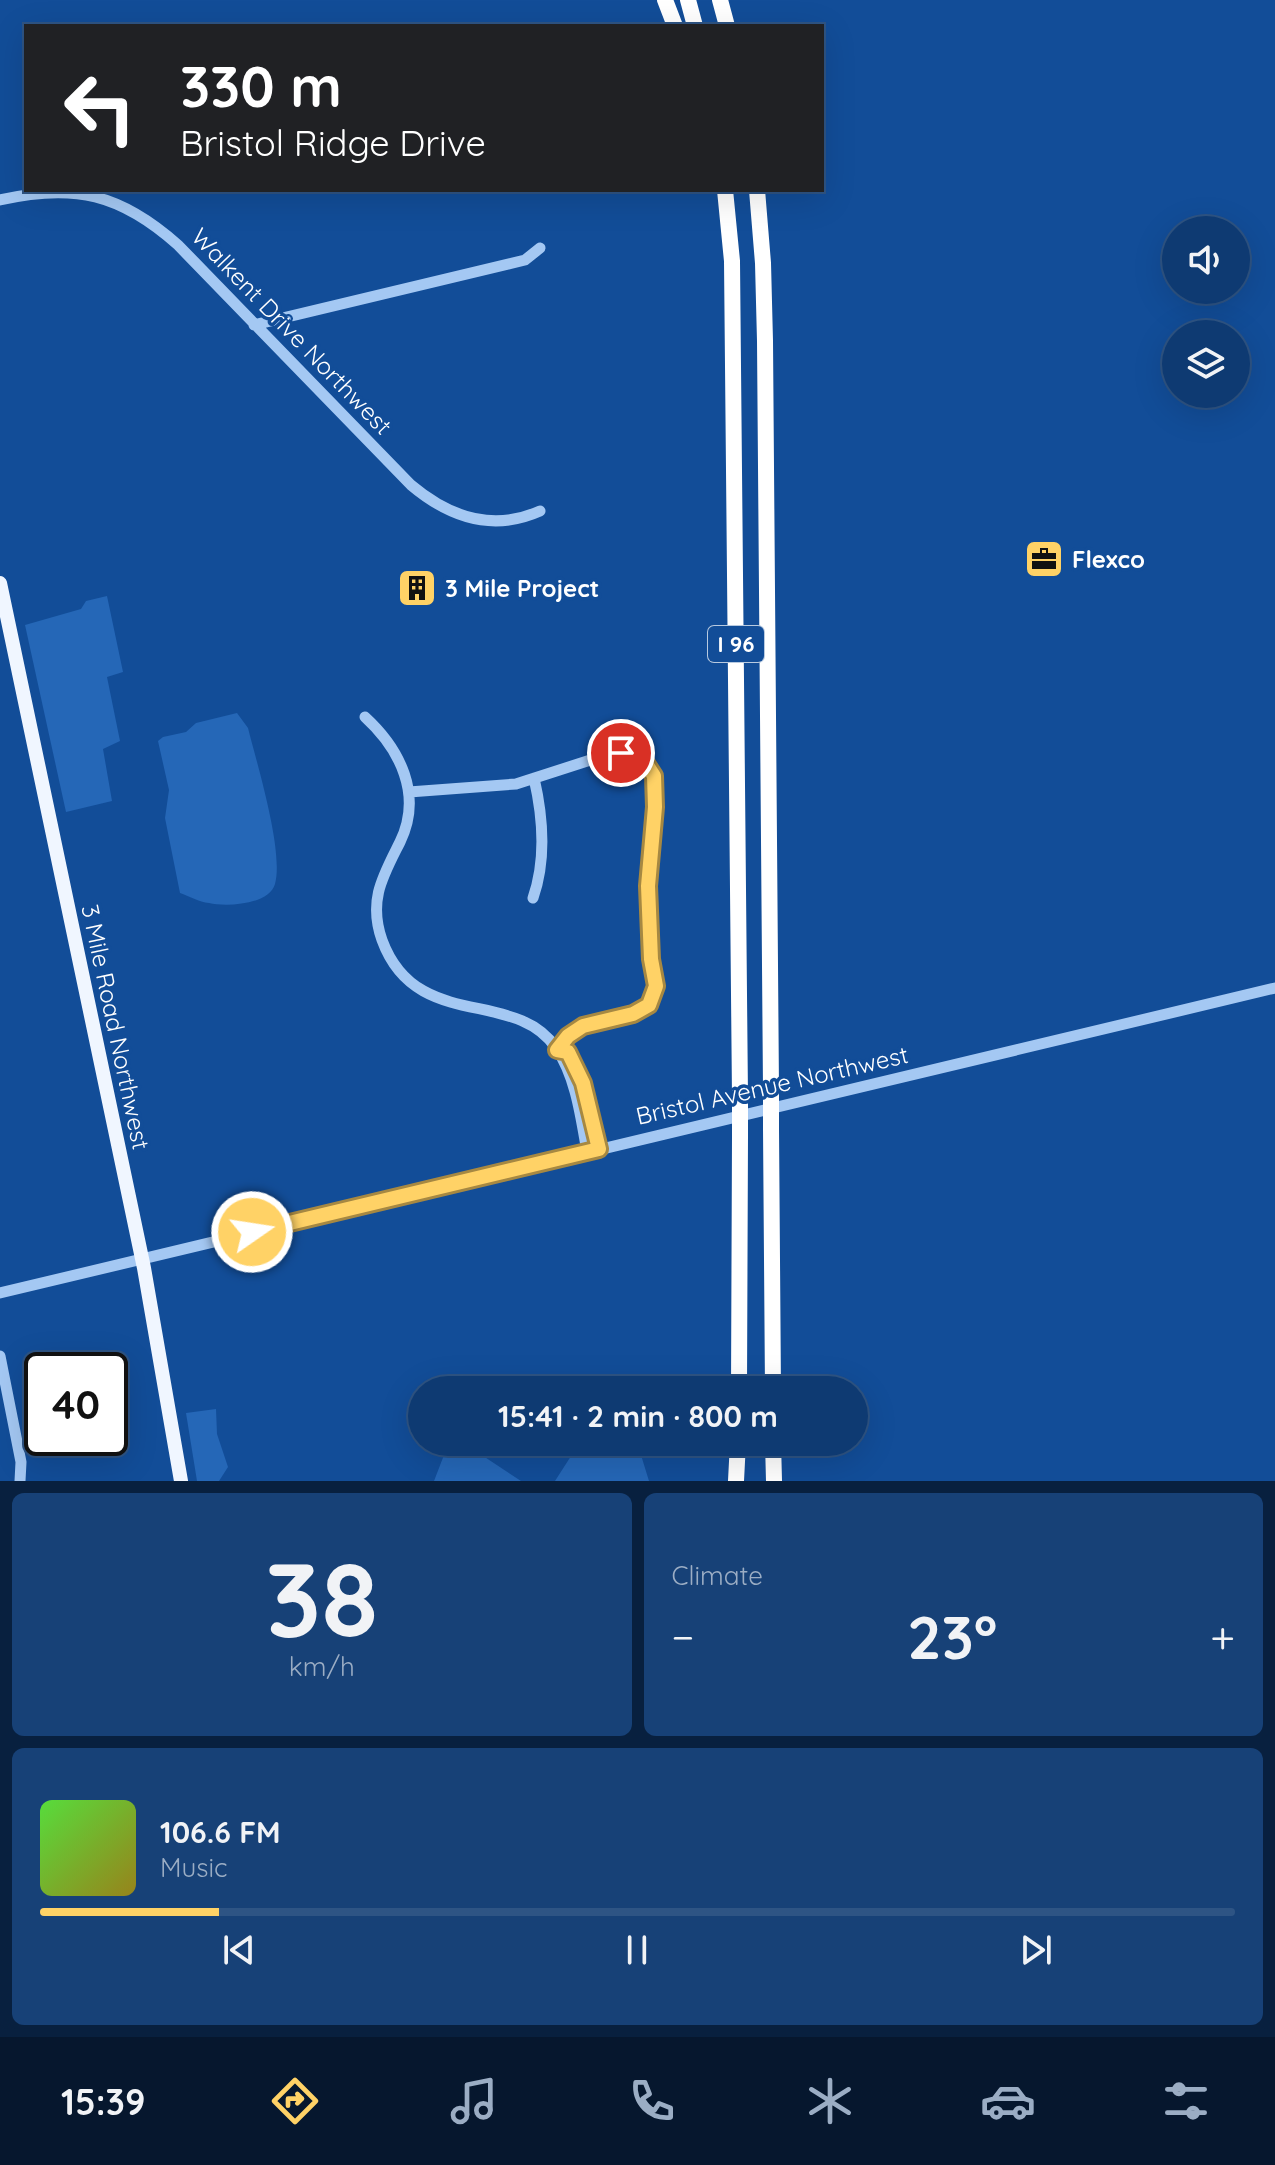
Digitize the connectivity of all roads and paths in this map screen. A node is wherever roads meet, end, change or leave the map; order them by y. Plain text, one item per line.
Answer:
1 (665, 0) edge
2 (688, 0) edge
3 (720, 0) edge
4 (729, 0) edge
5 (674, 24) edge
6 (694, 24) edge
7 (729, 24) edge
8 (730, 24) edge
9 (58, 192) edge
10 (73, 192) edge
11 (716, 192) edge
12 (725, 192) edge
13 (757, 192) edge
14 (0, 200) edge
15 (540, 248) dead end
16 (254, 325) junction
17 (733, 342) junction
18 (540, 511) dead end
19 (0, 583) edge
20 (365, 717) dead end
21 (534, 778) junction
22 (409, 792) junction
23 (533, 898) dead end
24 (1275, 988) edge
25 (557, 1050) junction
26 (593, 1151) junction
27 (142, 1259) junction
28 (0, 1293) edge
29 (0, 1356) edge
30 (739, 1376) edge
31 (773, 1376) edge
32 (737, 1456) edge
33 (773, 1456) edge
34 (20, 1481) edge
35 (181, 1481) edge
36 (736, 1481) edge
37 (774, 1481) edge

1 - 5 highway
2 - 6 highway
3 - 7 highway
4 - 8 highway
9 - 14 street, Walkent Drive Northwest
10 - 16 street, Walkent Drive Northwest
11 - 17 highway
12 - 17 highway, I 96
13 - 31 highway, I 96, bridge
15 - 16 street
16 - 18 street, Walkent Drive Northwest
17 - 30 highway, I 96, bridge
19 - 27 main road, 3 Mile Road Northwest
20 - 22 street
21 - 22 street
21 - 23 street
21 - 25 street
22 - 25 street
24 - 26 street, Bristol Avenue Northwest
25 - 26 street
26 - 27 street, Bristol Avenue Northwest
27 - 28 street, Bristol Avenue Northwest
27 - 35 main road, 3 Mile Road Northwest
29 - 34 street
32 - 36 highway
33 - 37 highway

